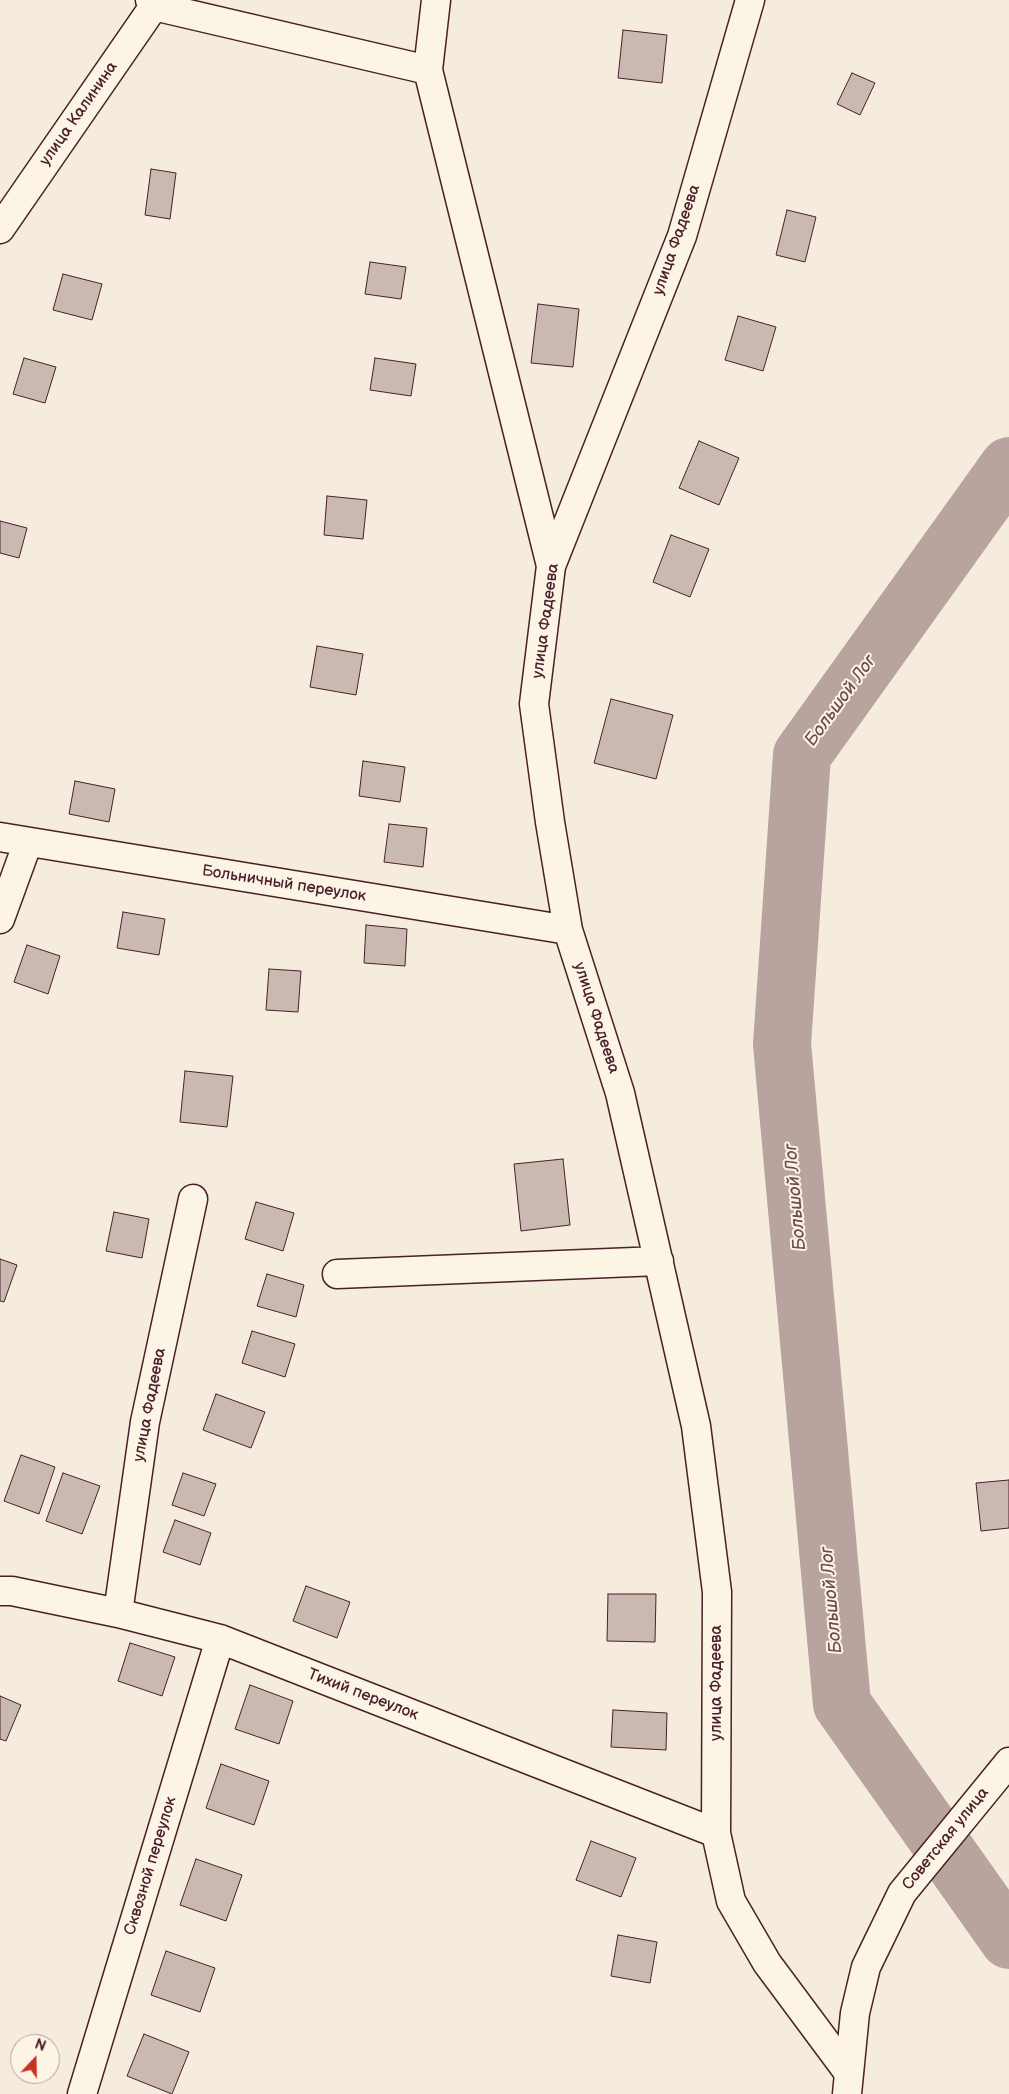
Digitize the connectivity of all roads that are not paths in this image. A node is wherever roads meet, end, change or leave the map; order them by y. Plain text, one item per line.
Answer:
1 (436, 0) edge
2 (750, 0) edge
3 (152, 3) edge
4 (428, 70) junction
5 (0, 228) edge
6 (551, 566) junction
7 (0, 837) edge
8 (28, 842) junction
9 (0, 919) edge
10 (568, 930) junction
11 (193, 1199) dead end
12 (659, 1261) junction
13 (337, 1274) dead end
14 (0, 1591) edge
15 (118, 1613) junction
16 (220, 1638) junction
17 (1009, 1762) edge
18 (716, 1832) junction
19 (848, 2083) edge
20 (82, 2094) edge

1 - 4 street
2 - 6 street, улица Фадеева
3 - 4 street
3 - 5 street, улица Калинина
4 - 6 street
6 - 10 street, улица Фадеева
7 - 8 street, Больничный переулок
8 - 9 street
8 - 10 street, Больничный переулок
10 - 12 street, улица Фадеева
11 - 15 street, улица Фадеева
12 - 13 street
12 - 18 street, улица Фадеева
14 - 15 street, Тихий переулок
15 - 16 street, Тихий переулок
16 - 18 street, Тихий переулок
16 - 20 street, Сквозной переулок
17 - 19 street, Советская улица
18 - 19 street, улица Фадеева

